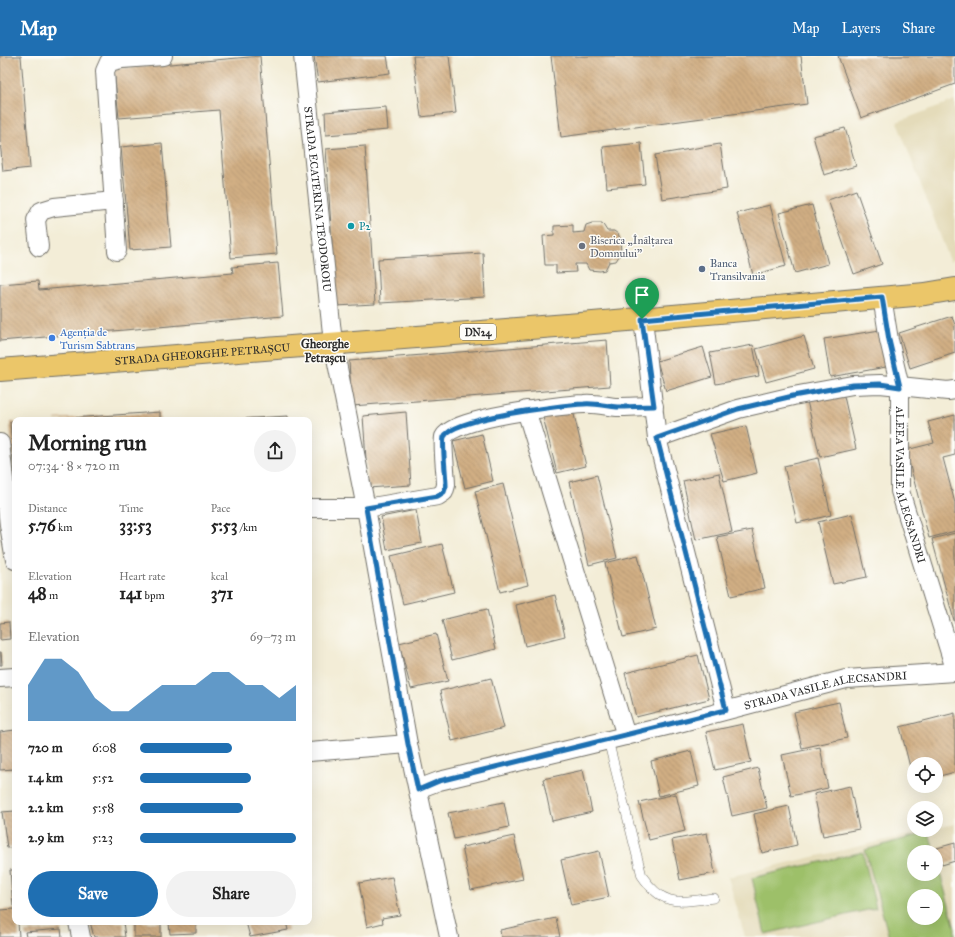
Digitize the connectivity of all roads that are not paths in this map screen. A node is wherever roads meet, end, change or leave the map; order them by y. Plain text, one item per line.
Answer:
1 (163, 56) edge
2 (304, 56) edge
3 (114, 201) junction
4 (39, 247) dead end
5 (117, 251) dead end
6 (955, 289) edge
7 (882, 297) junction
8 (642, 319) junction
9 (333, 343) junction
10 (0, 370) edge
11 (900, 387) junction
12 (955, 390) edge
13 (654, 406) junction
14 (526, 410) junction
15 (657, 438) junction
16 (0, 443) edge
17 (312, 508) edge
18 (366, 508) junction
19 (4, 526) edge
20 (12, 551) edge
21 (955, 669) edge
22 (955, 672) edge
23 (12, 677) edge
24 (0, 678) edge
25 (726, 710) junction
26 (617, 738) junction
27 (408, 744) junction
28 (312, 752) edge
29 (418, 790) junction
30 (714, 898) dead end
31 (79, 925) edge
32 (81, 937) edge
33 (449, 937) edge

1 - 3 street
2 - 9 street, STRADA ECATERINA TEODOROIU
3 - 4 street
3 - 5 street
6 - 7 main road, STRADA GHEORGHE PETRAȘCU / DN24
7 - 8 main road, STRADA GHEORGHE PETRAȘCU / DN24
7 - 11 street, ALEEA VASILE ALECSANDRI
8 - 9 main road, STRADA GHEORGHE PETRAȘCU / DN24
8 - 13 street
9 - 10 main road, STRADA GHEORGHE PETRAȘCU / DN24
9 - 18 street
11 - 12 street
11 - 15 street
11 - 21 street, ALEEA VASILE ALECSANDRI
13 - 14 street
13 - 15 street
14 - 18 street
14 - 26 street
15 - 25 street
16 - 19 street
17 - 18 street
18 - 27 street
19 - 20 street
22 - 25 street, STRADA VASILE ALECSANDRI
23 - 24 street
25 - 26 street, STRADA VASILE ALECSANDRI
26 - 29 street, STRADA VASILE ALECSANDRI
26 - 30 lane
27 - 28 street
27 - 29 street
29 - 33 street
31 - 32 street

